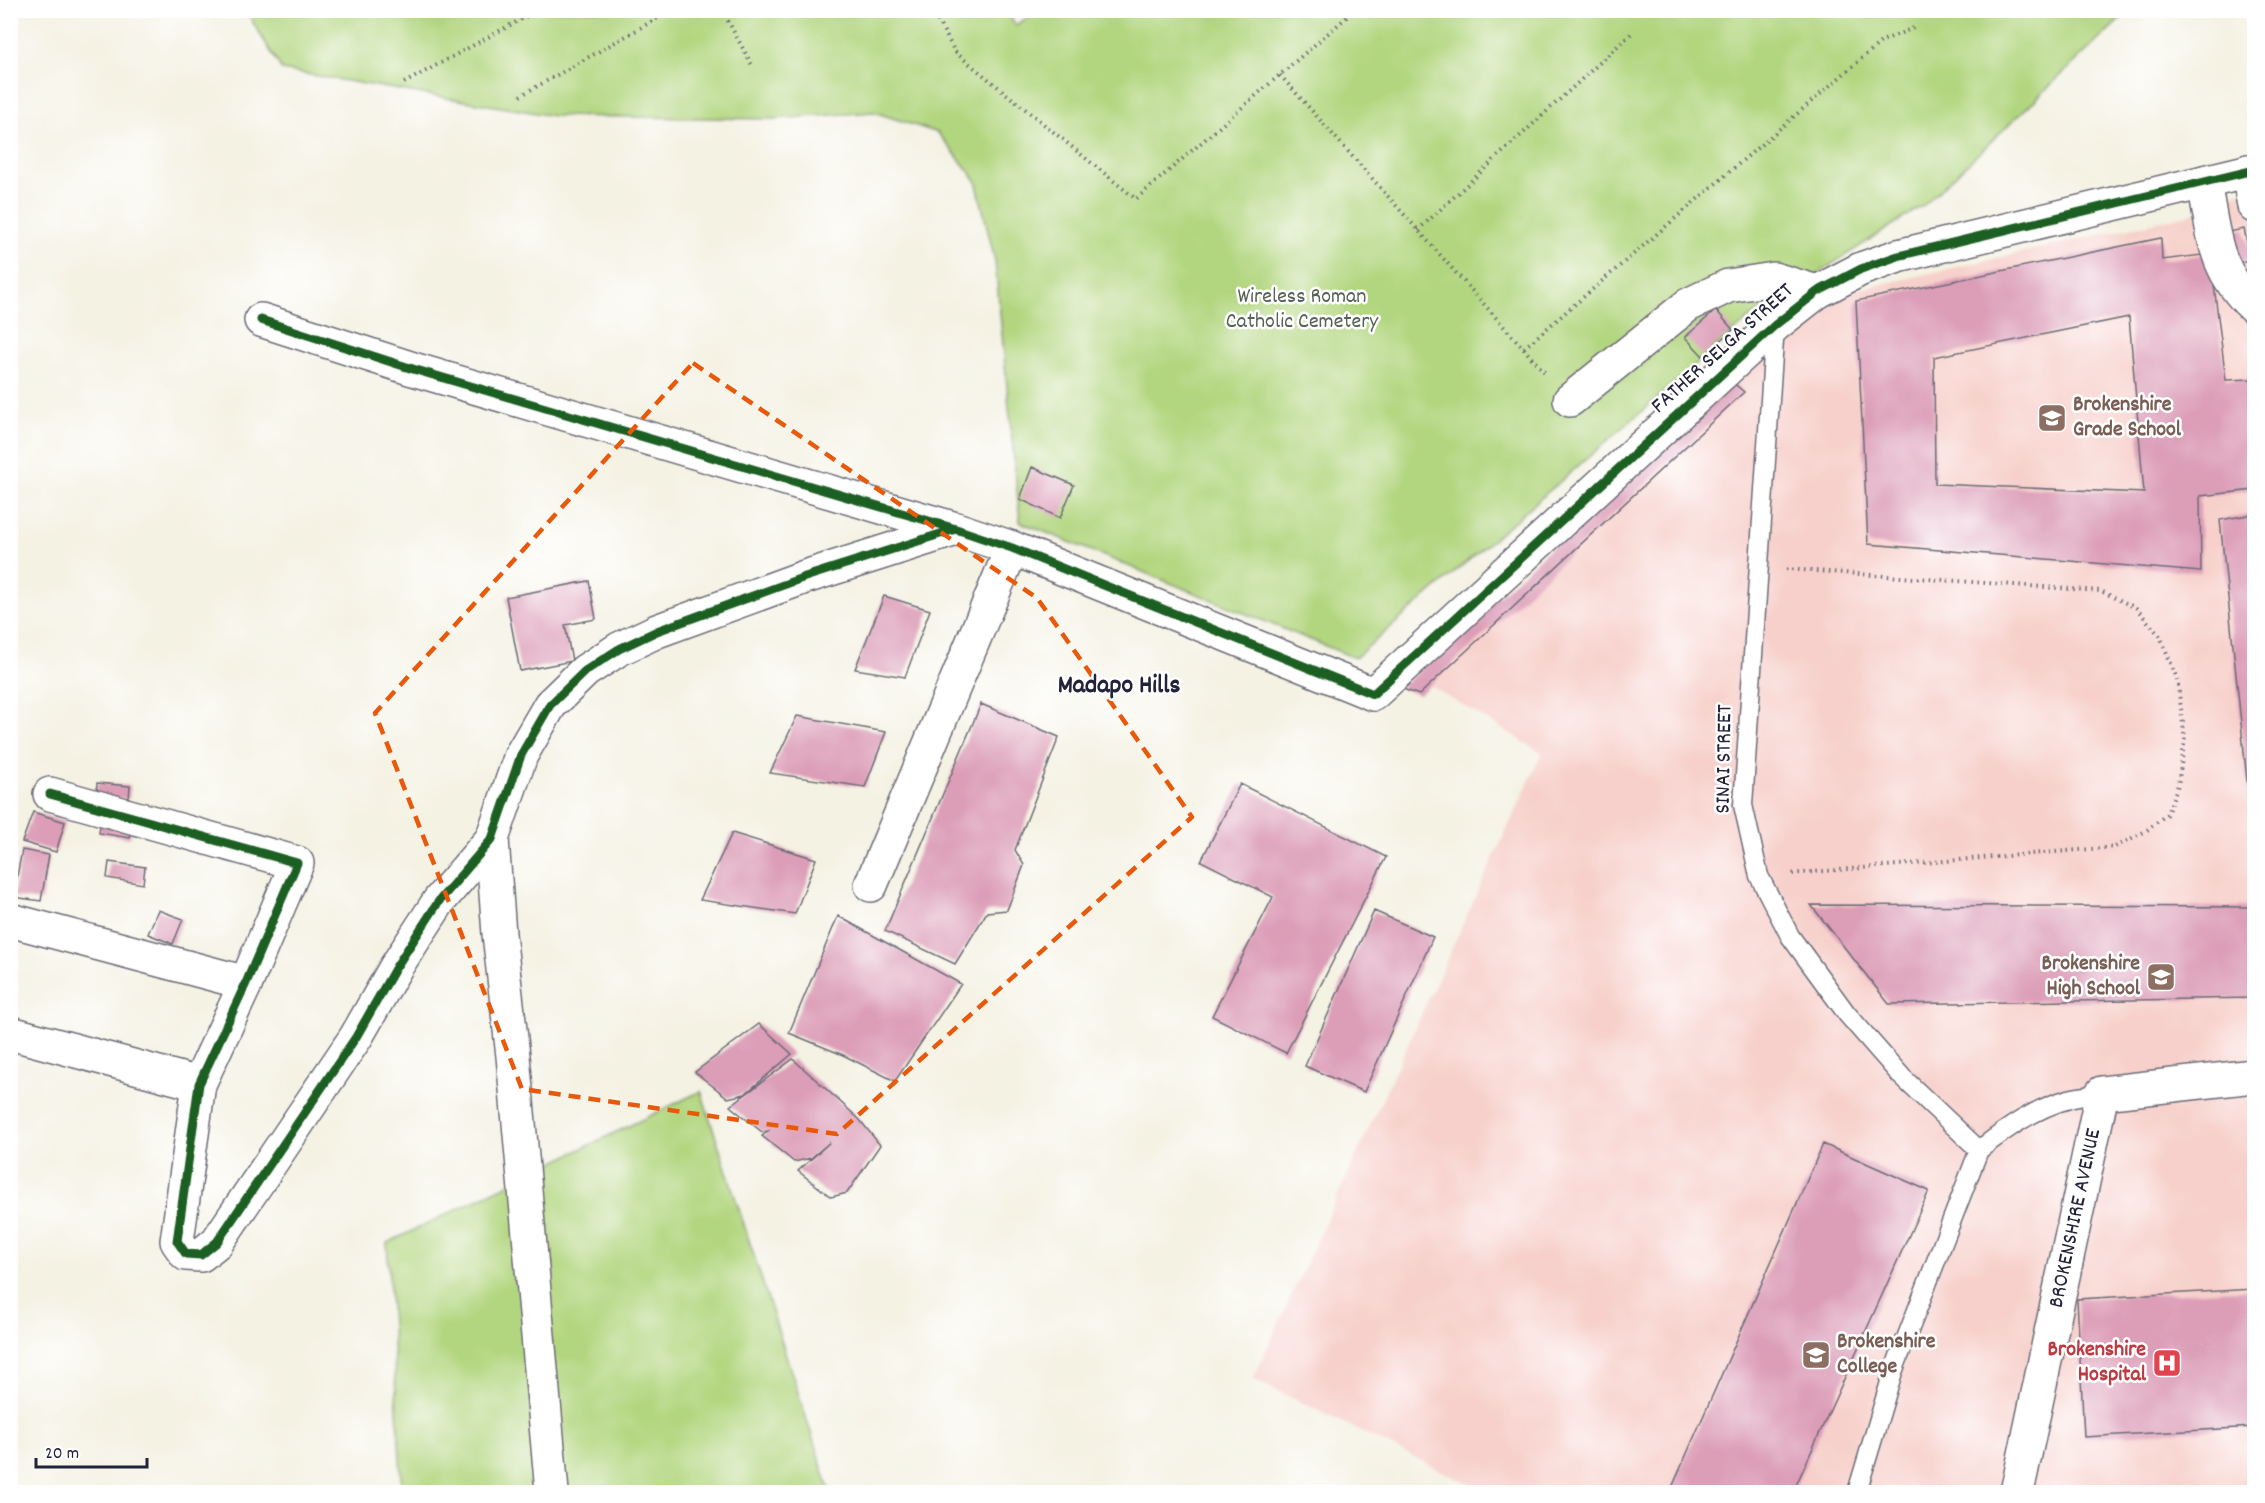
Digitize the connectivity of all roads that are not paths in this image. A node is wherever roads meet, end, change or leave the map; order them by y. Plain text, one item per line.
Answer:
1 (2251, 171) edge
2 (2204, 182) junction
3 (2254, 206) edge
4 (1817, 292) junction
5 (2254, 307) edge
6 (261, 320) dead end
7 (1775, 326) junction
8 (1570, 400) road end
9 (956, 530) junction
10 (1012, 548) junction
11 (50, 794) dead end
12 (492, 839) junction
13 (871, 885) dead end
14 (10, 920) edge
15 (246, 983) junction
16 (10, 1033) edge
17 (2254, 1076) edge
18 (199, 1084) junction
19 (2102, 1093) junction
20 (1979, 1150) junction
21 (552, 1492) edge
22 (1857, 1492) edge
23 (2017, 1492) edge

1 - 2 street, FATHER SELGA STREET
1 - 3 street
2 - 4 street, FATHER SELGA STREET
2 - 5 street
4 - 7 street, FATHER SELGA STREET
4 - 8 street
6 - 9 street
7 - 10 street, FATHER SELGA STREET
7 - 20 lane, SINAI STREET
9 - 10 street
9 - 12 street
10 - 13 street
11 - 15 street
12 - 18 street
12 - 21 street
14 - 15 street
15 - 18 street
16 - 18 street
17 - 19 street
19 - 20 lane
19 - 23 street, BROKENSHIRE AVENUE
20 - 22 lane

